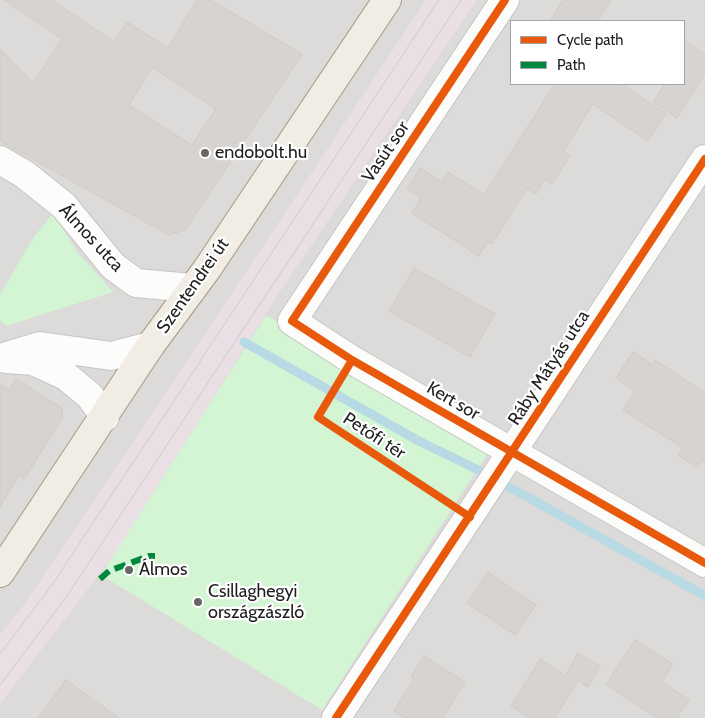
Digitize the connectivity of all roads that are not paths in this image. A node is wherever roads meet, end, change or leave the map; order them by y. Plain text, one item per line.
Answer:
1 (387, 0) edge
2 (505, 0) edge
3 (705, 159) edge
4 (0, 160) edge
5 (192, 288) junction
6 (292, 321) joint
7 (150, 346) junction
8 (0, 358) edge
9 (105, 417) junction
10 (500, 470) junction
11 (705, 563) edge
12 (0, 573) edge
13 (336, 718) edge

1 - 5 main road, Szentendrei út
2 - 6 street, Vasút sor
3 - 10 street, Ráby Mátyás utca
4 - 5 street, Álmos utca
5 - 7 main road, Szentendrei út
6 - 10 street, Kert sor
7 - 8 street
7 - 9 main road, Szentendrei út
8 - 9 street
9 - 12 main road, Szentendrei út
10 - 11 street, Kert sor
10 - 13 street, Ráby Mátyás utca

